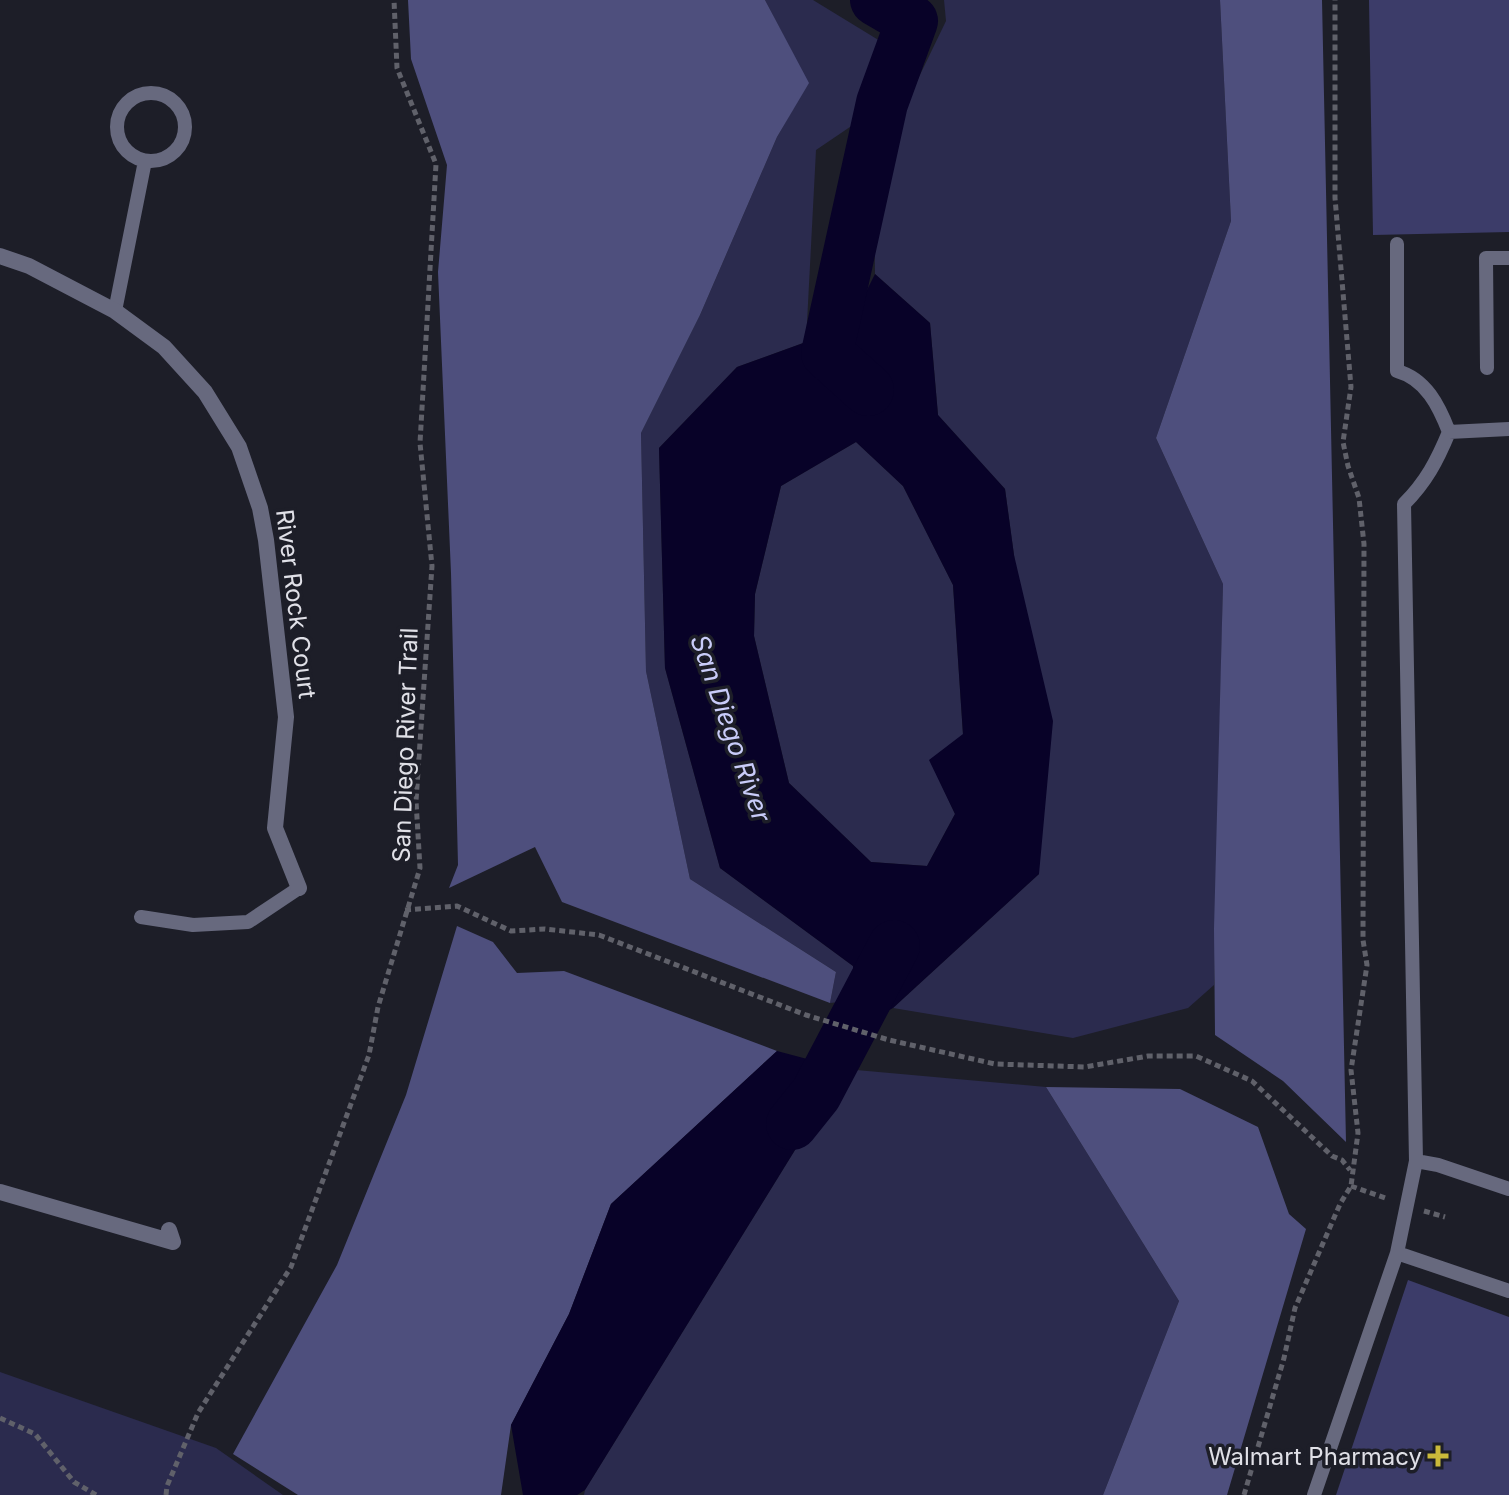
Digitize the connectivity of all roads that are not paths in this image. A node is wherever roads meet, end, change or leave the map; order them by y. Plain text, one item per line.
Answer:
1 (145, 161) junction
2 (1397, 244) dead end
3 (0, 256) edge
4 (1509, 258) edge
5 (115, 311) junction
6 (1487, 368) dead end
7 (1509, 429) edge
8 (1449, 432) junction
9 (299, 888) joint
10 (141, 917) dead end
11 (1416, 1161) junction
12 (1509, 1189) edge
13 (0, 1192) edge
14 (169, 1230) dead end
15 (1397, 1253) junction
16 (1509, 1291) edge
17 (1314, 1495) edge

1 - 1 lane
1 - 5 lane
2 - 8 lane
3 - 5 street, River Rock Court
4 - 6 lane
5 - 9 street, River Rock Court
7 - 8 lane
8 - 11 lane
9 - 10 lane
11 - 12 lane
11 - 15 lane
13 - 14 street
15 - 16 lane
15 - 17 lane

